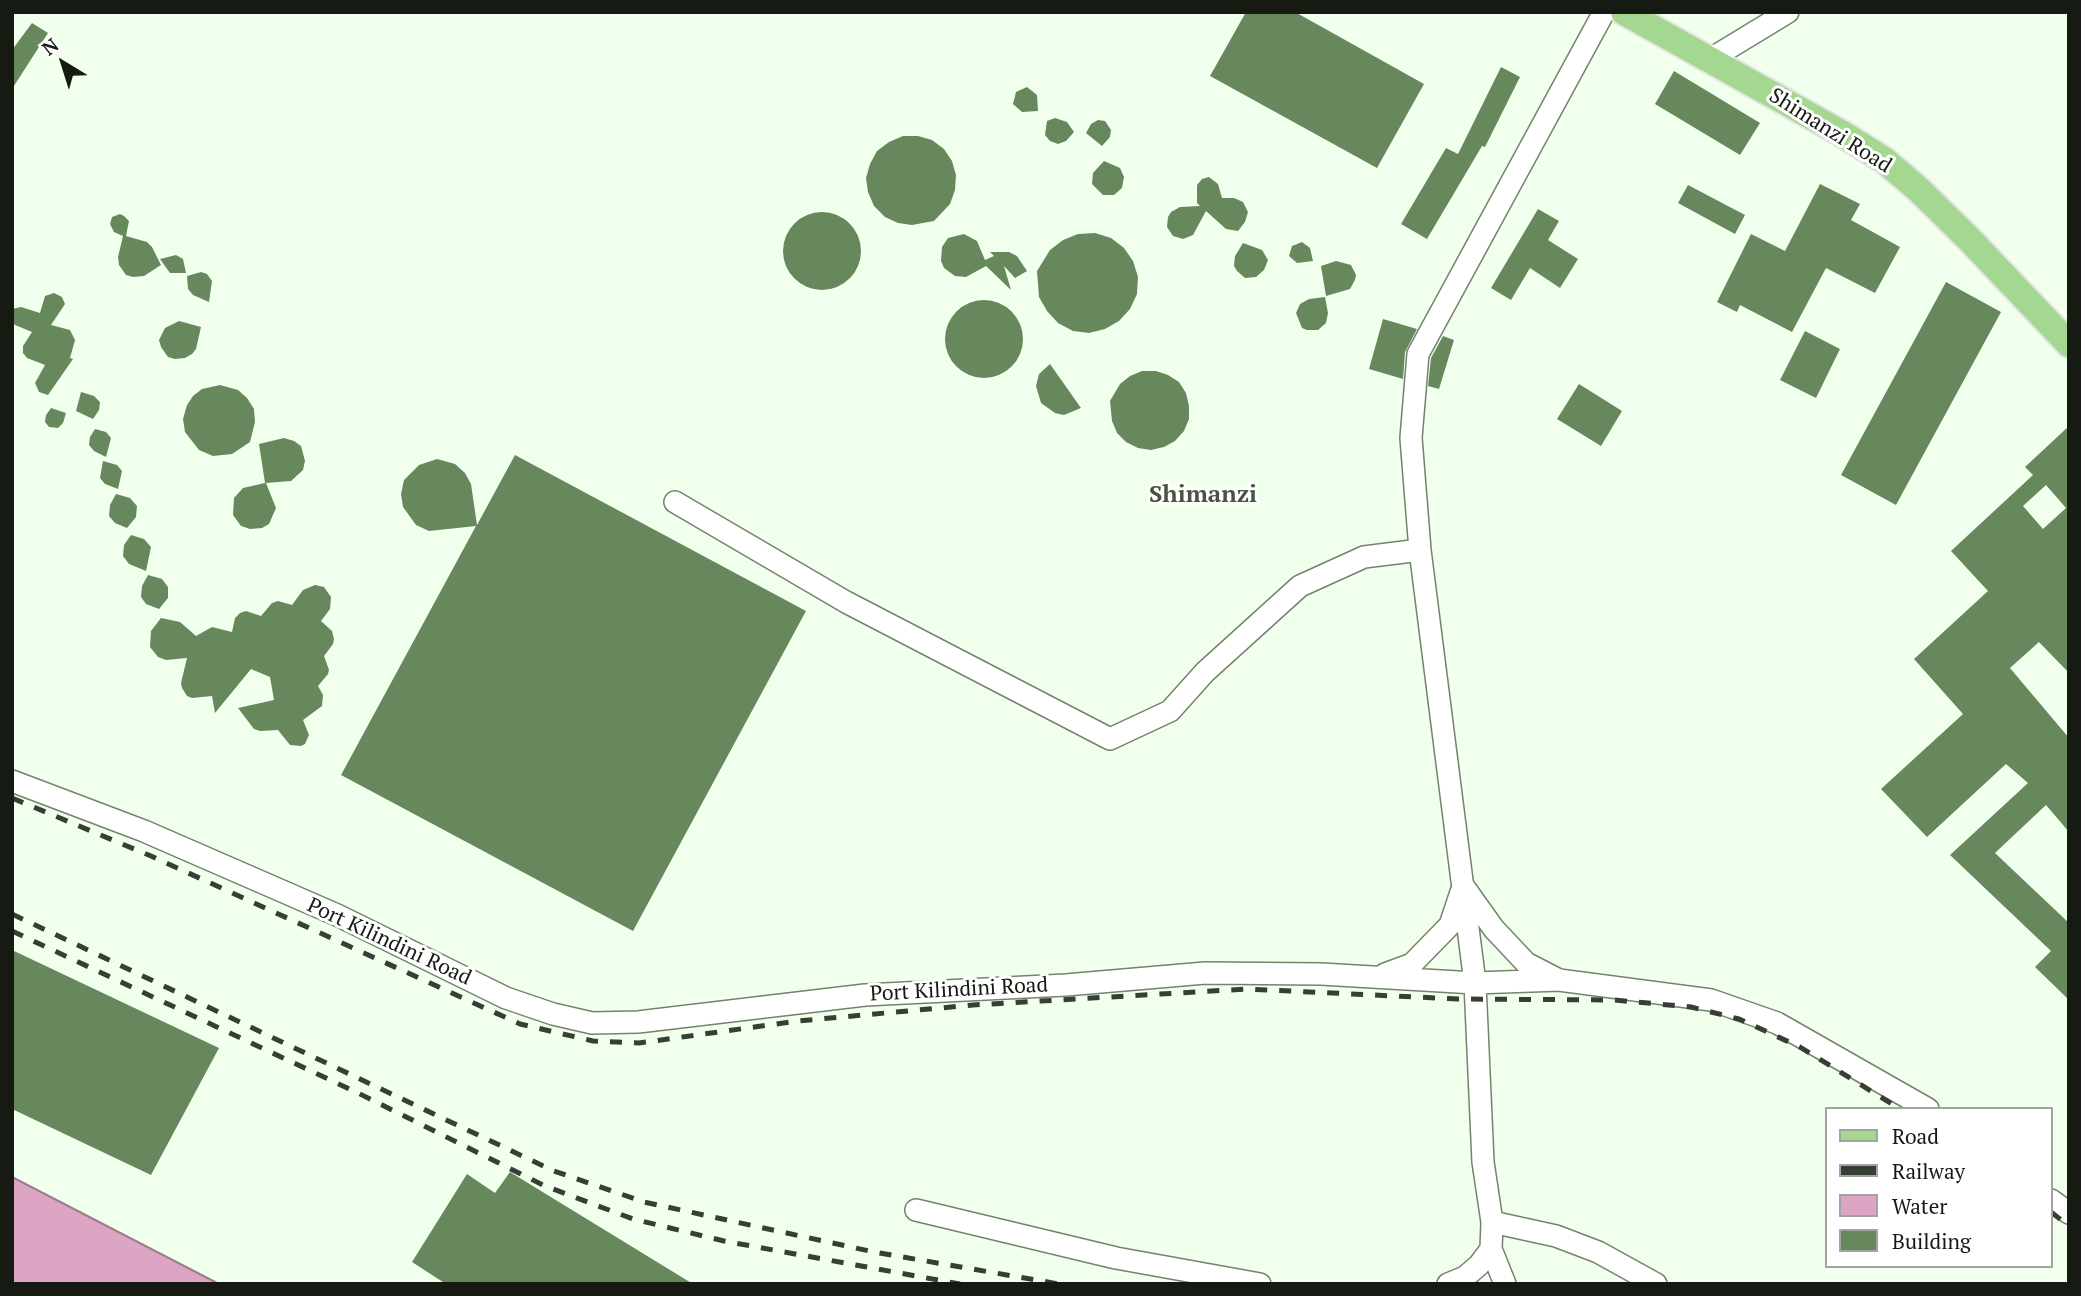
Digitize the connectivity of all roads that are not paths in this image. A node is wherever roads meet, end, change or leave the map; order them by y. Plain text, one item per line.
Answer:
1 (1604, 12) edge
2 (1624, 12) edge
3 (1788, 12) edge
4 (1709, 60) junction
5 (2069, 344) edge
6 (675, 502) dead end
7 (1420, 550) junction
8 (12, 781) edge
9 (1463, 886) junction
10 (1377, 977) junction
11 (1559, 980) junction
12 (1475, 983) junction
13 (1924, 1107) edge
14 (2053, 1201) edge
15 (916, 1210) dead end
16 (2069, 1213) edge
17 (1492, 1222) junction
18 (1491, 1249) junction
19 (1260, 1284) edge
20 (1448, 1284) edge
21 (1505, 1284) edge
22 (1656, 1284) edge

1 - 7 lane
2 - 4 main road, Shimanzi Road
3 - 4 lane
4 - 5 main road, Shimanzi Road
6 - 7 lane
7 - 9 lane
8 - 10 lane, Port Kilindini Road
9 - 10 lane
9 - 11 lane
9 - 12 lane
10 - 12 lane, Port Kilindini Road
11 - 12 lane, Port Kilindini Road
11 - 13 lane, Port Kilindini Road
12 - 17 lane
14 - 16 lane
15 - 19 lane
17 - 18 lane
17 - 22 lane
18 - 20 lane
18 - 21 lane

